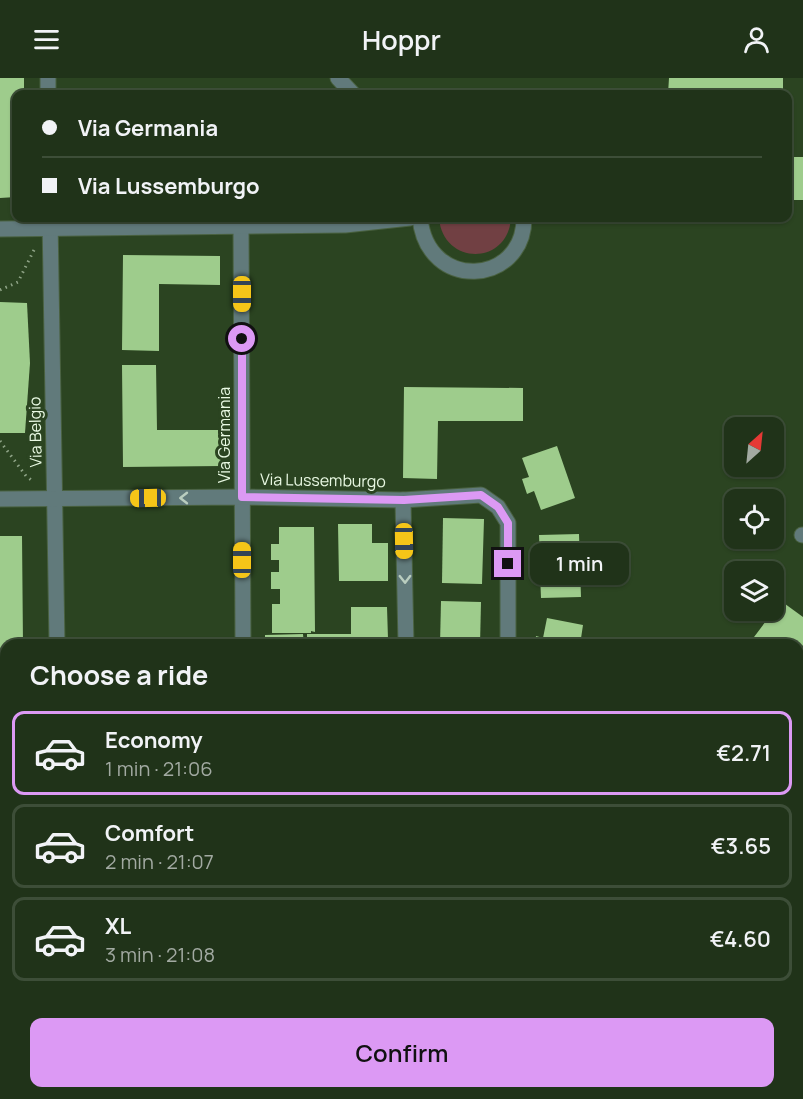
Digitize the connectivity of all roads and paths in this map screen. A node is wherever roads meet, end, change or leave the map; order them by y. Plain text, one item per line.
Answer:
1 (338, 78) edge
2 (349, 90) edge
3 (373, 222) edge
4 (420, 222) edge
5 (523, 222) edge
6 (50, 223) edge
7 (242, 226) junction
8 (0, 229) edge
9 (0, 290) edge
10 (0, 441) edge
11 (242, 497) junction
12 (0, 499) edge
13 (54, 499) junction
14 (404, 500) junction
15 (57, 639) edge
16 (243, 639) edge
17 (406, 639) edge
18 (508, 639) edge

1 - 2 street
3 - 7 street
4 - 5 street
6 - 7 street
6 - 8 street
6 - 9 path
6 - 13 street, Via Belgio
7 - 11 street, Via Germania
10 - 13 path
11 -> 13 street, Via Lussemburgo
11 - 14 street, Via Lussemburgo
11 - 16 street, Via Germania
12 - 13 street, Via Lussemburgo
13 - 15 street, Via Belgio
14 -> 17 street, Via Lussemburgo
14 - 18 street, Via Lussemburgo

